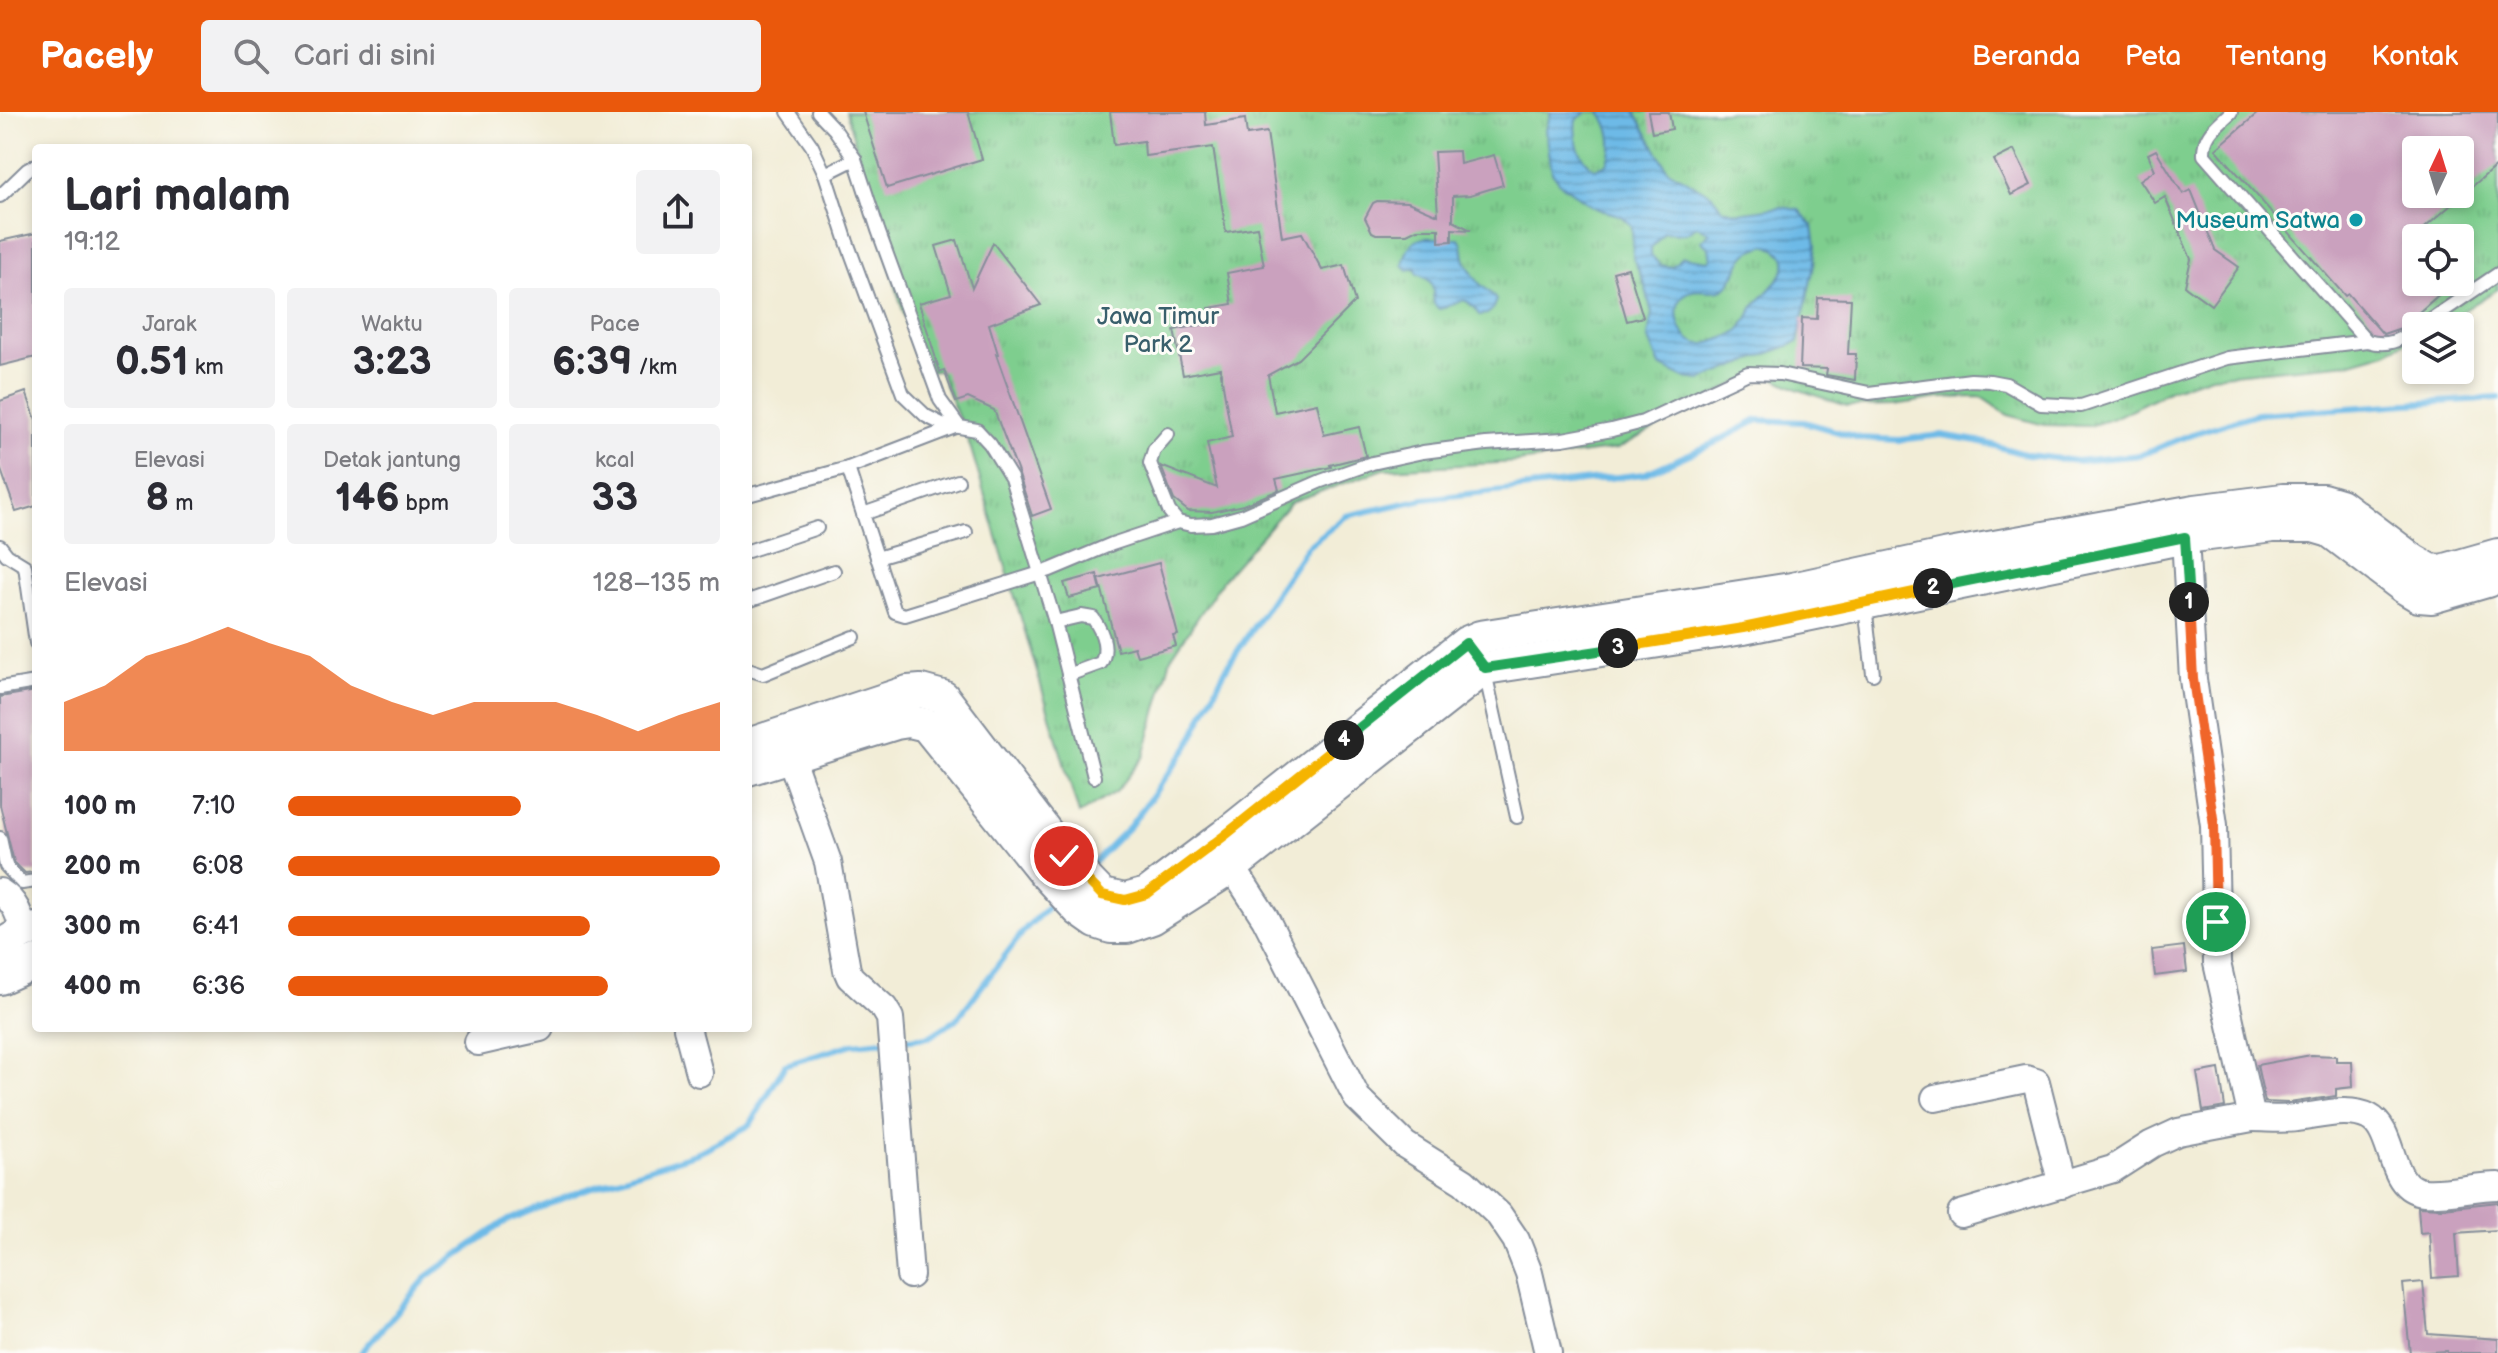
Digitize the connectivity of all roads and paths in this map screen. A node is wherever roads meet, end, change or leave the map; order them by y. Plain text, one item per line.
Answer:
1 (788, 112) edge
2 (818, 112) edge
3 (2231, 112) edge
4 (855, 159) junction
5 (32, 167) edge
6 (825, 174) junction
7 (0, 196) edge
8 (2498, 274) edge
9 (2442, 312) edge
10 (2402, 338) edge
11 (2367, 341) junction
12 (958, 425) junction
13 (1168, 434) dead end
14 (848, 468) junction
15 (958, 481) dead end
16 (752, 494) edge
17 (863, 514) junction
18 (1178, 522) junction
19 (817, 528) dead end
20 (966, 532) dead end
21 (2185, 537) junction
22 (0, 546) edge
23 (752, 550) edge
24 (2498, 555) edge
25 (877, 558) junction
26 (1998, 562) junction
27 (1945, 570) junction
28 (834, 571) dead end
29 (1039, 573) junction
30 (2498, 578) edge
31 (752, 600) edge
32 (1864, 602) junction
33 (32, 615) edge
34 (1055, 622) junction
35 (854, 637) dead end
36 (1475, 656) junction
37 (752, 670) edge
38 (1873, 674) dead end
39 (1068, 675) junction
40 (32, 683) edge
41 (0, 688) edge
42 (752, 744) edge
43 (790, 756) junction
44 (752, 768) edge
45 (1094, 777) dead end
46 (1517, 817) dead end
47 (0, 838) edge
48 (1055, 865) junction
49 (1232, 867) junction
50 (32, 882) edge
51 (0, 892) edge
52 (1091, 903) junction
53 (20, 936) edge
54 (32, 964) edge
55 (0, 978) edge
56 (522, 1032) edge
57 (688, 1032) edge
58 (478, 1042) dead end
59 (699, 1073) dead end
60 (1935, 1098) dead end
61 (2252, 1118) junction
62 (2062, 1185) junction
63 (2498, 1186) edge
64 (1961, 1214) dead end
65 (910, 1275) dead end
66 (1548, 1353) edge

1 - 6 lane
2 - 4 lane
3 - 11 lane
4 - 6 lane
4 - 12 lane
5 - 7 lane
6 - 12 lane
8 - 9 lane
10 - 11 lane
11 - 18 lane
12 - 14 lane
12 - 29 lane
13 - 18 lane
14 - 16 lane
14 - 17 lane
15 - 17 lane
17 - 25 lane
18 - 29 lane
19 - 23 lane
20 - 25 lane
21 - 26 street
21 - 30 street
21 - 61 street
22 - 33 lane
24 - 26 street
25 - 29 lane
26 - 27 street
27 - 32 street
27 - 36 street
28 - 31 lane
29 - 34 lane
32 - 36 street
32 - 38 lane
34 - 39 lane
34 - 39 lane
35 - 37 lane
36 - 46 lane
36 - 49 street
36 - 52 street
39 - 45 lane
40 - 41 lane
42 - 48 street
43 - 44 street
43 - 48 street
43 - 65 street
47 - 50 lane
48 - 52 street
49 - 52 street
49 - 66 street
51 - 53 street
54 - 55 street
56 - 58 street
57 - 59 street
60 - 62 street
61 - 62 street
61 - 63 street
62 - 64 street

